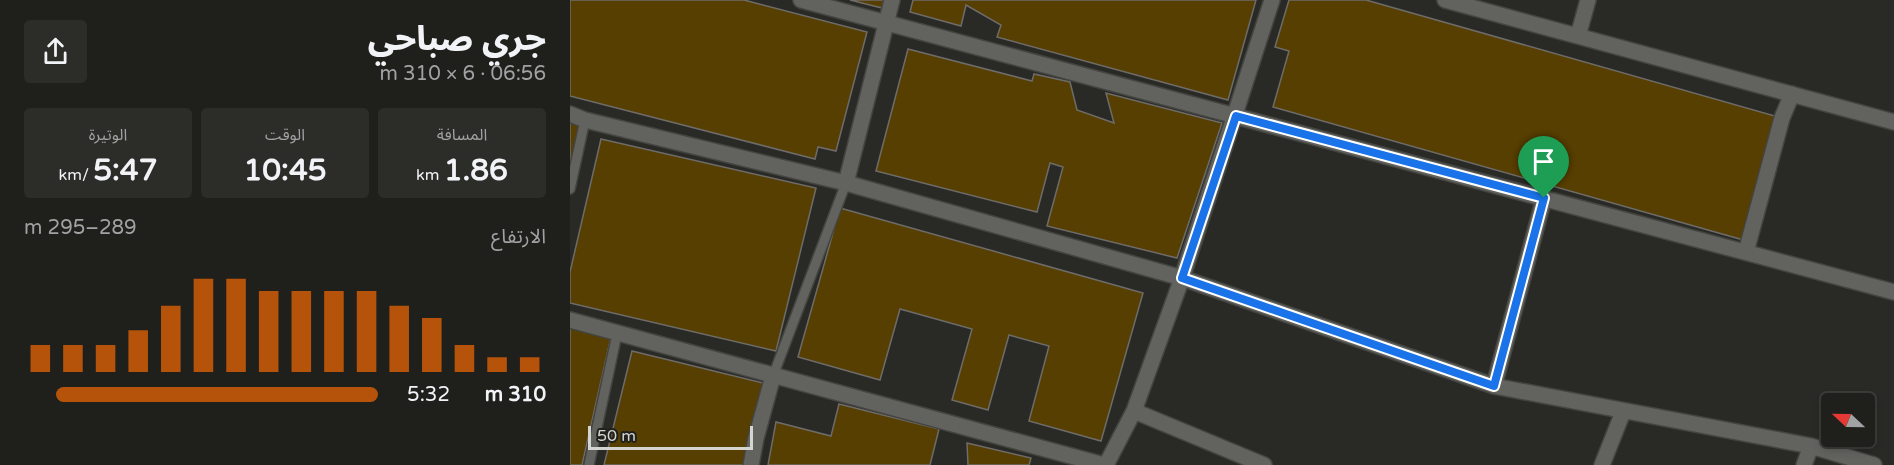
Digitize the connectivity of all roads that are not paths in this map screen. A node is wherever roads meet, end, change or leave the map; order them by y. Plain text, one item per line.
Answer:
1 (801, 0) edge
2 (892, 0) edge
3 (1272, 0) edge
4 (1445, 0) edge
5 (1588, 0) edge
6 (886, 23) junction
7 (1578, 36) junction
8 (1792, 94) junction
9 (1236, 116) junction
10 (577, 117) edge
11 (1894, 122) edge
12 (846, 183) junction
13 (570, 189) edge
14 (1544, 198) junction
15 (1746, 252) junction
16 (1182, 278) junction
17 (1894, 292) edge
18 (570, 320) edge
19 (617, 334) junction
20 (773, 376) junction
21 (1494, 386) junction
22 (1134, 411) junction
23 (1623, 412) junction
24 (1811, 446) junction
25 (589, 465) edge
26 (751, 465) edge
27 (1105, 465) edge
28 (1264, 465) edge
29 (1602, 465) edge
30 (1804, 465) edge
31 (1874, 465) edge

1 - 6 street
2 - 6 street
3 - 9 street
4 - 7 street
5 - 7 street
6 - 9 street
6 - 12 street
7 - 8 street
8 - 11 street
8 - 15 street
9 - 14 street
9 - 16 street
10 - 12 street
10 - 13 lane
12 - 16 street
12 - 20 lane
14 - 15 street
14 - 21 street
15 - 17 street
16 - 21 street
16 - 22 street
18 - 19 street
19 - 20 street
19 - 25 lane
20 - 26 street
20 - 27 street
21 - 23 street
22 - 27 street
22 - 28 street
23 - 24 street
23 - 29 street
24 - 30 street
24 - 31 street

